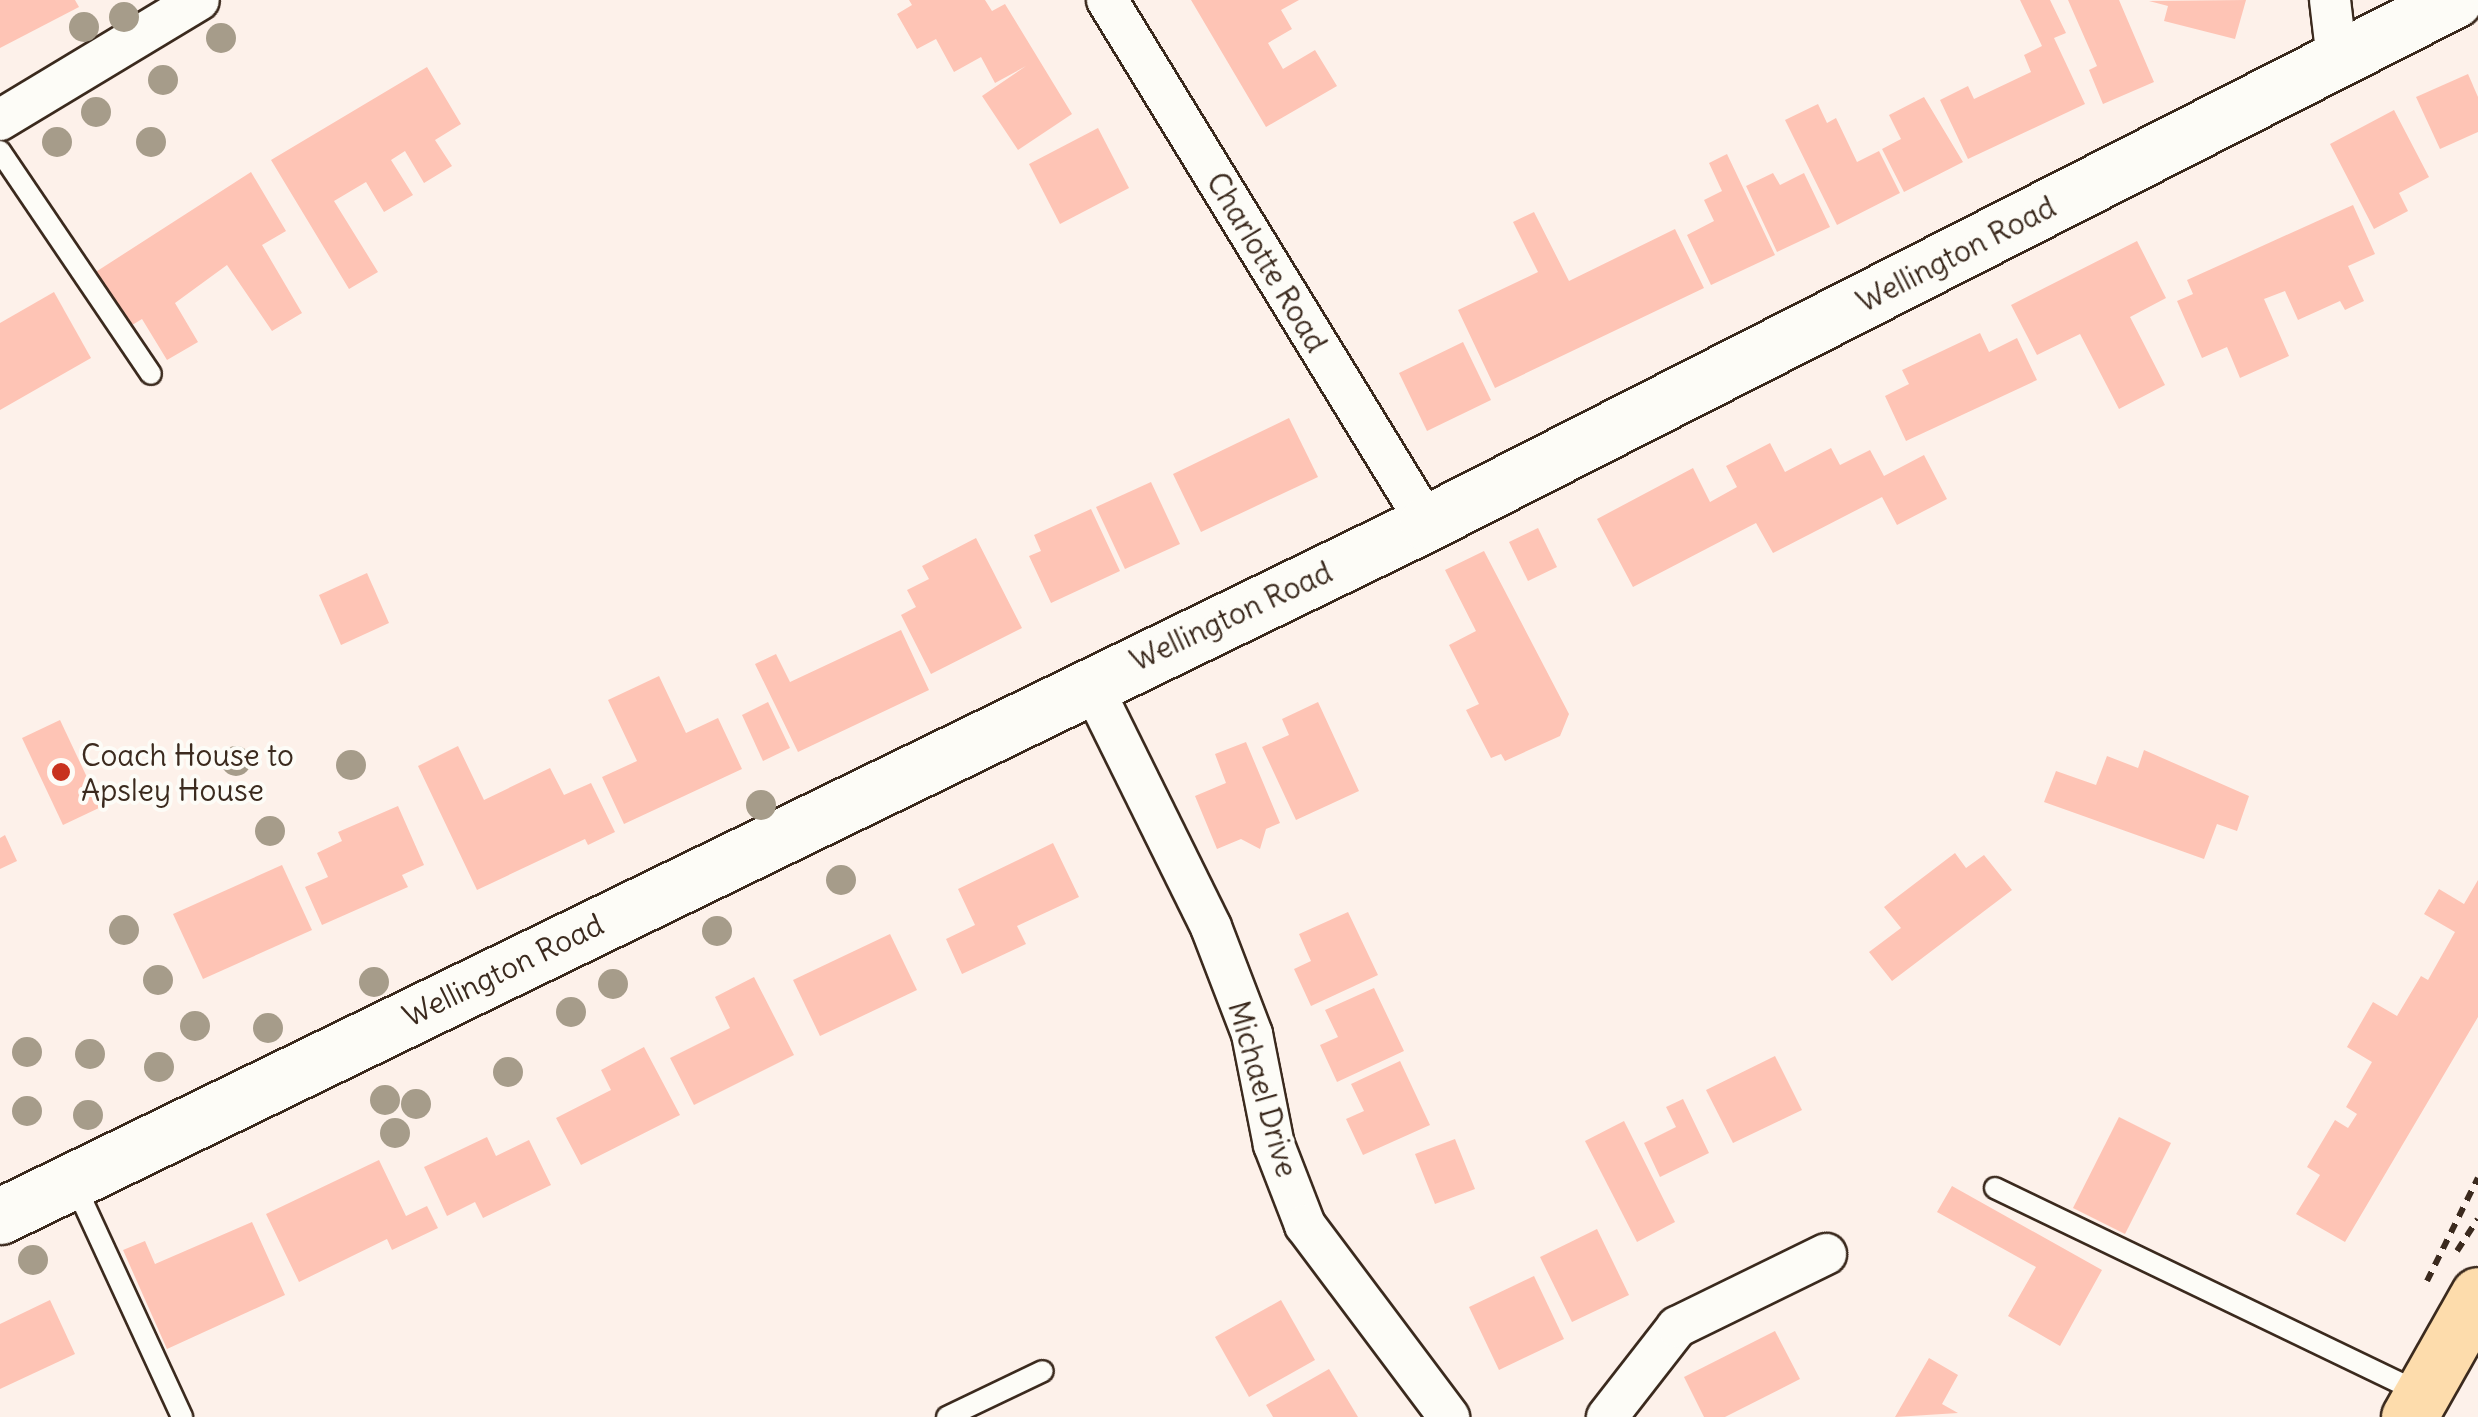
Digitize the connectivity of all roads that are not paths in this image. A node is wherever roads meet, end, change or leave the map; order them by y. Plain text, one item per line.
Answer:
1 (199, 0) edge
2 (1107, 0) edge
3 (2330, 0) edge
4 (2454, 0) edge
5 (2338, 60) junction
6 (0, 120) edge
7 (0, 151) edge
8 (150, 374) dead end
9 (1427, 523) junction
10 (1090, 682) junction
11 (73, 1181) junction
12 (1996, 1188) dead end
13 (0, 1216) edge
14 (1826, 1254) dead end
15 (2478, 1295) edge
16 (1043, 1370) dead end
17 (2416, 1410) edge
18 (182, 1417) edge
19 (947, 1417) edge
20 (1448, 1417) edge
21 (1607, 1417) edge

1 - 6 street
2 - 9 street, Charlotte Road
3 - 5 street
4 - 5 street, Wellington Road
5 - 9 street, Wellington Road
7 - 8 lane
9 - 10 street, Wellington Road
10 - 11 street, Wellington Road
10 - 20 street, Michael Drive
11 - 13 street, Wellington Road
11 - 18 lane
12 - 17 lane
14 - 21 street
15 - 17 highway
16 - 19 lane

